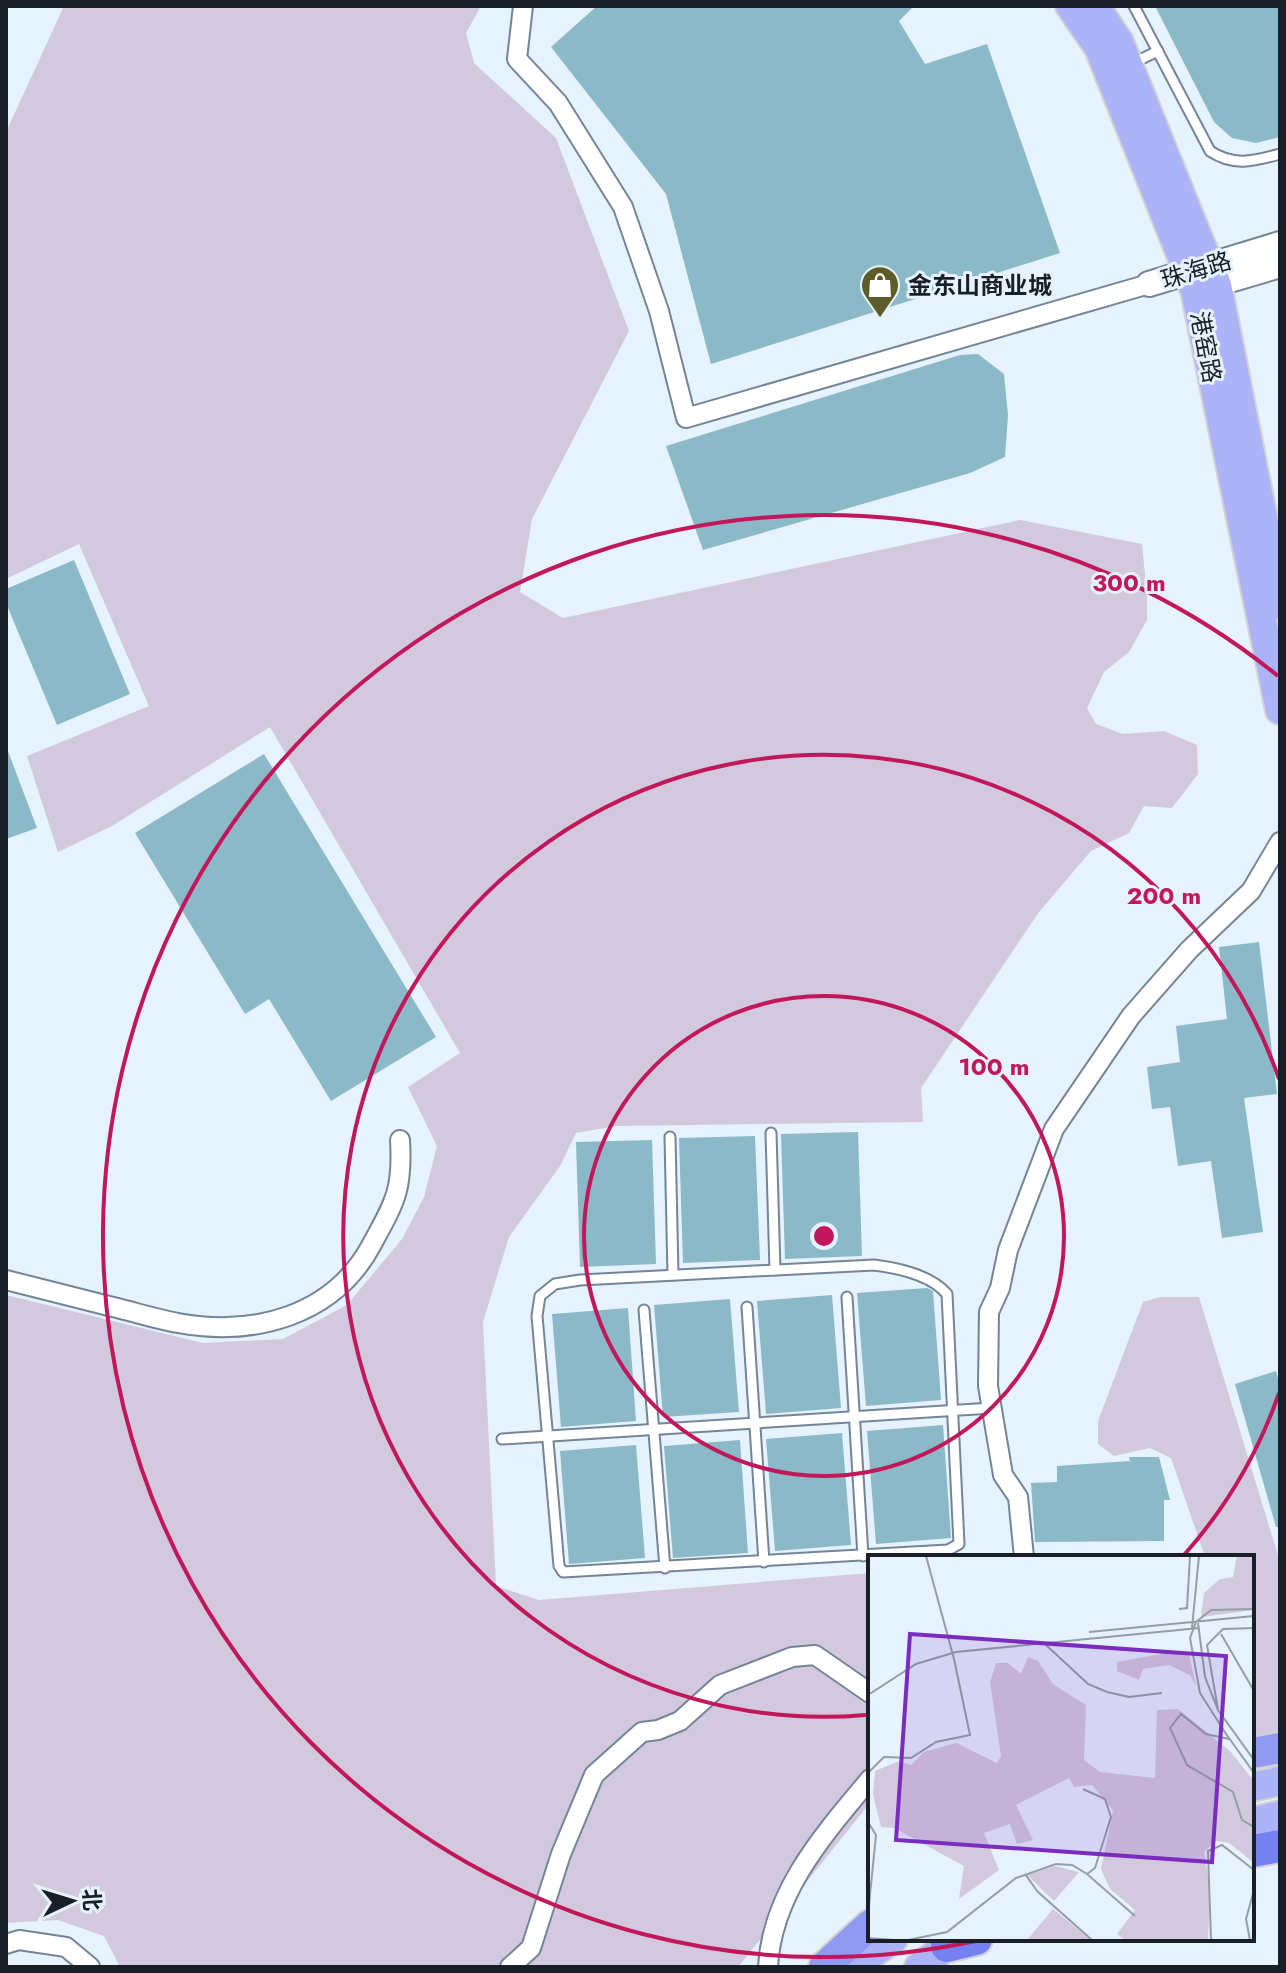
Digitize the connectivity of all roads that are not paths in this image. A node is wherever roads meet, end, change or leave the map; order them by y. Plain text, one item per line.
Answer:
1 (523, 6) edge
2 (1070, 6) edge
3 (1095, 6) edge
4 (1134, 6) edge
5 (1158, 51) junction
6 (1128, 66) junction
7 (1280, 154) edge
8 (1280, 244) edge
9 (1280, 265) edge
10 (1202, 278) junction
11 (1149, 284) joint
12 (1273, 534) edge
13 (1280, 605) edge
14 (1280, 710) edge
15 (1280, 842) edge
16 (771, 1133) dead end
17 (670, 1137) dead end
18 (400, 1140) dead end
19 (775, 1270) junction
20 (673, 1275) junction
21 (6, 1280) edge
22 (847, 1297) dead end
23 (747, 1307) dead end
24 (644, 1310) dead end
25 (992, 1408) junction
26 (953, 1410) junction
27 (854, 1417) junction
28 (755, 1423) junction
29 (654, 1429) junction
30 (547, 1436) junction
31 (502, 1439) dead end
32 (877, 1555) edge
33 (1024, 1555) edge
34 (863, 1556) junction
35 (868, 1556) edge
36 (764, 1562) junction
37 (665, 1568) junction
38 (868, 1692) edge
39 (1280, 1748) edge
40 (1254, 1753) edge
41 (868, 1781) edge
42 (1280, 1781) edge
43 (1254, 1787) edge
44 (1280, 1815) edge
45 (1254, 1822) edge
46 (1280, 1846) edge
47 (1254, 1851) edge
48 (868, 1927) edge
49 (890, 1941) edge
50 (962, 1941) edge
51 (6, 1944) edge
52 (90, 1967) edge
53 (510, 1967) edge
54 (768, 1967) edge
55 (824, 1967) edge
56 (853, 1967) edge
57 (919, 1967) edge

1 - 11 street
2 - 10 main road, 港窑路
3 - 6 main road, 港窑路
4 - 5 lane
5 - 6 lane
5 - 7 lane
6 - 10 main road, 港窑路
8 - 10 main road, 珠海路
9 - 10 main road, 珠海路
10 - 11 main road, 珠海路
10 - 12 main road, 港窑路
10 - 14 main road, 港窑路
12 - 13 main road, 港窑路
15 - 25 street
16 - 19 lane
17 - 20 lane
18 - 21 street
19 - 20 lane
19 - 26 lane
20 - 30 lane
22 - 27 lane
23 - 28 lane
24 - 29 lane
25 - 26 lane
25 - 33 street
26 - 27 lane
26 - 32 lane
27 - 28 lane
27 - 34 lane
28 - 29 lane
28 - 36 lane
29 - 30 lane
29 - 37 lane
30 - 31 lane
30 - 37 lane
34 - 35 lane
34 - 36 lane
36 - 37 lane
38 - 53 street
39 - 40 highway
41 - 54 street
42 - 43 main road
44 - 45 main road
46 - 47 highway
48 - 55 highway
49 - 56 main road
50 - 57 main road
51 - 52 street

